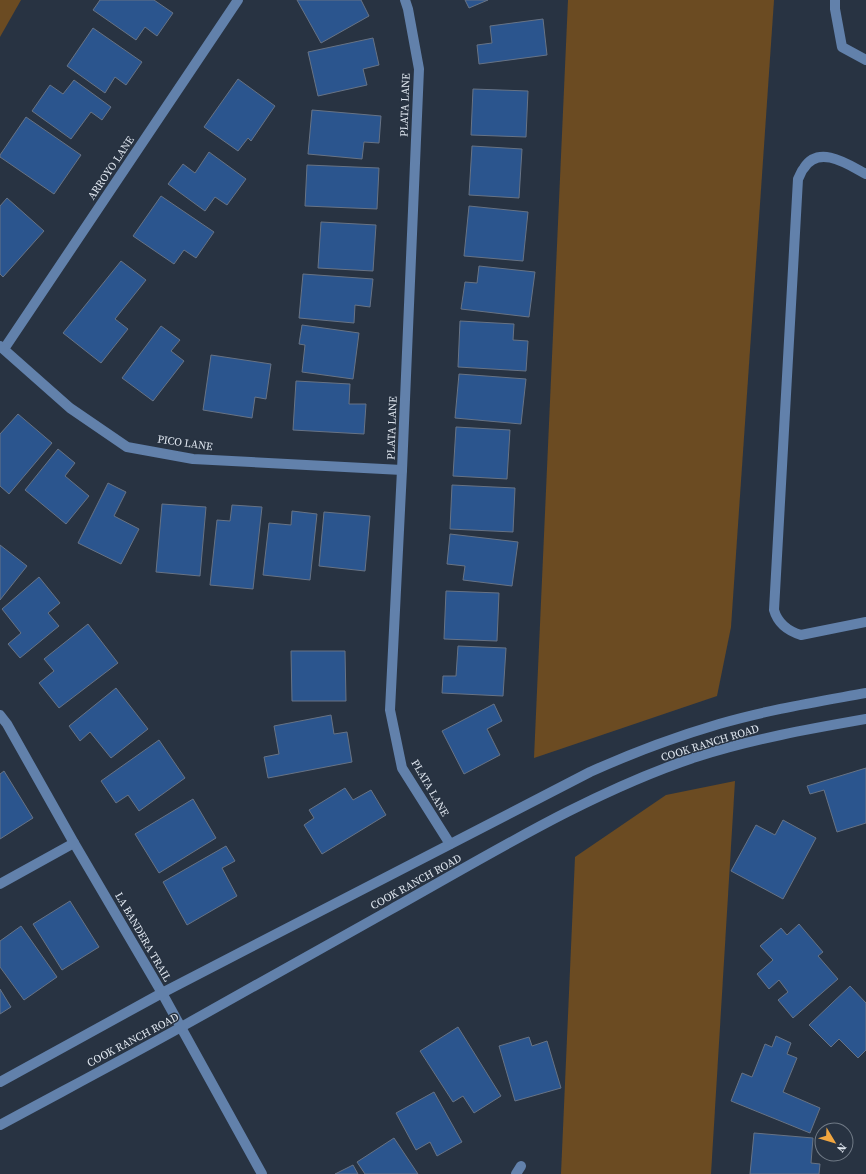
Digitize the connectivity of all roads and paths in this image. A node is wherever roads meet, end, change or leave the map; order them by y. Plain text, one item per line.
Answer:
1 (238, 0) edge
2 (405, 0) edge
3 (835, 0) edge
4 (866, 60) edge
5 (866, 174) edge
6 (2, 347) edge
7 (402, 470) junction
8 (866, 622) edge
9 (866, 693) edge
10 (0, 715) edge
11 (866, 718) edge
12 (74, 843) junction
13 (450, 844) junction
14 (0, 884) edge
15 (162, 993) junction
16 (181, 1027) junction
17 (0, 1082) edge
18 (0, 1125) edge
19 (262, 1174) edge

1 - 6 street, ARROYO LANE
2 - 7 street, PLATA LANE
3 - 4 street
5 - 8 street
6 - 7 street, PICO LANE
7 - 13 street, PLATA LANE
9 - 13 street, COOK RANCH ROAD
10 - 12 street, LA BANDERA TRAIL
11 - 16 street, COOK RANCH ROAD
12 - 14 street
12 - 15 street, LA BANDERA TRAIL
13 - 15 street, COOK RANCH ROAD
15 - 16 street, LA BANDERA TRAIL
15 - 17 street, COOK RANCH ROAD
16 - 18 street, COOK RANCH ROAD
16 - 19 street, LA BANDERA TRAIL

